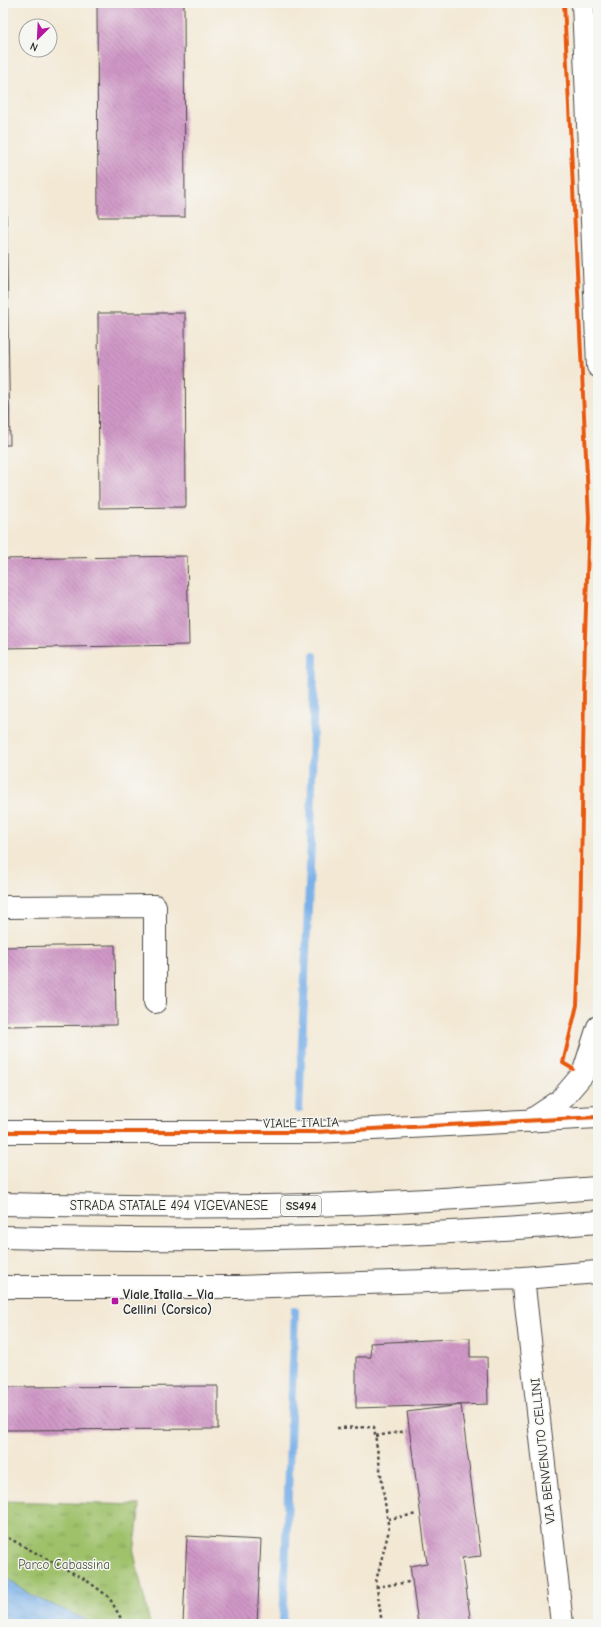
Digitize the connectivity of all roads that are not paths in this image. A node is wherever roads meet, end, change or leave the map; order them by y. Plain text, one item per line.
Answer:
1 (583, 3) edge
2 (598, 366) edge
3 (3, 907) edge
4 (155, 1002) dead end
5 (598, 1027) edge
6 (598, 1117) edge
7 (529, 1121) junction
8 (3, 1132) edge
9 (598, 1188) edge
10 (3, 1204) edge
11 (598, 1222) edge
12 (3, 1237) edge
13 (598, 1272) edge
14 (523, 1278) junction
15 (3, 1287) edge
16 (562, 1624) edge

1 - 2 street
3 - 4 street
5 - 7 street
6 - 7 street, VIALE ITALIA
7 - 8 street, VIALE ITALIA
9 - 10 street, STRADA STATALE 494 VIGEVANESE / SS494
11 - 12 street
13 - 14 street
14 - 15 street
14 - 16 street, VIA BENVENUTO CELLINI

